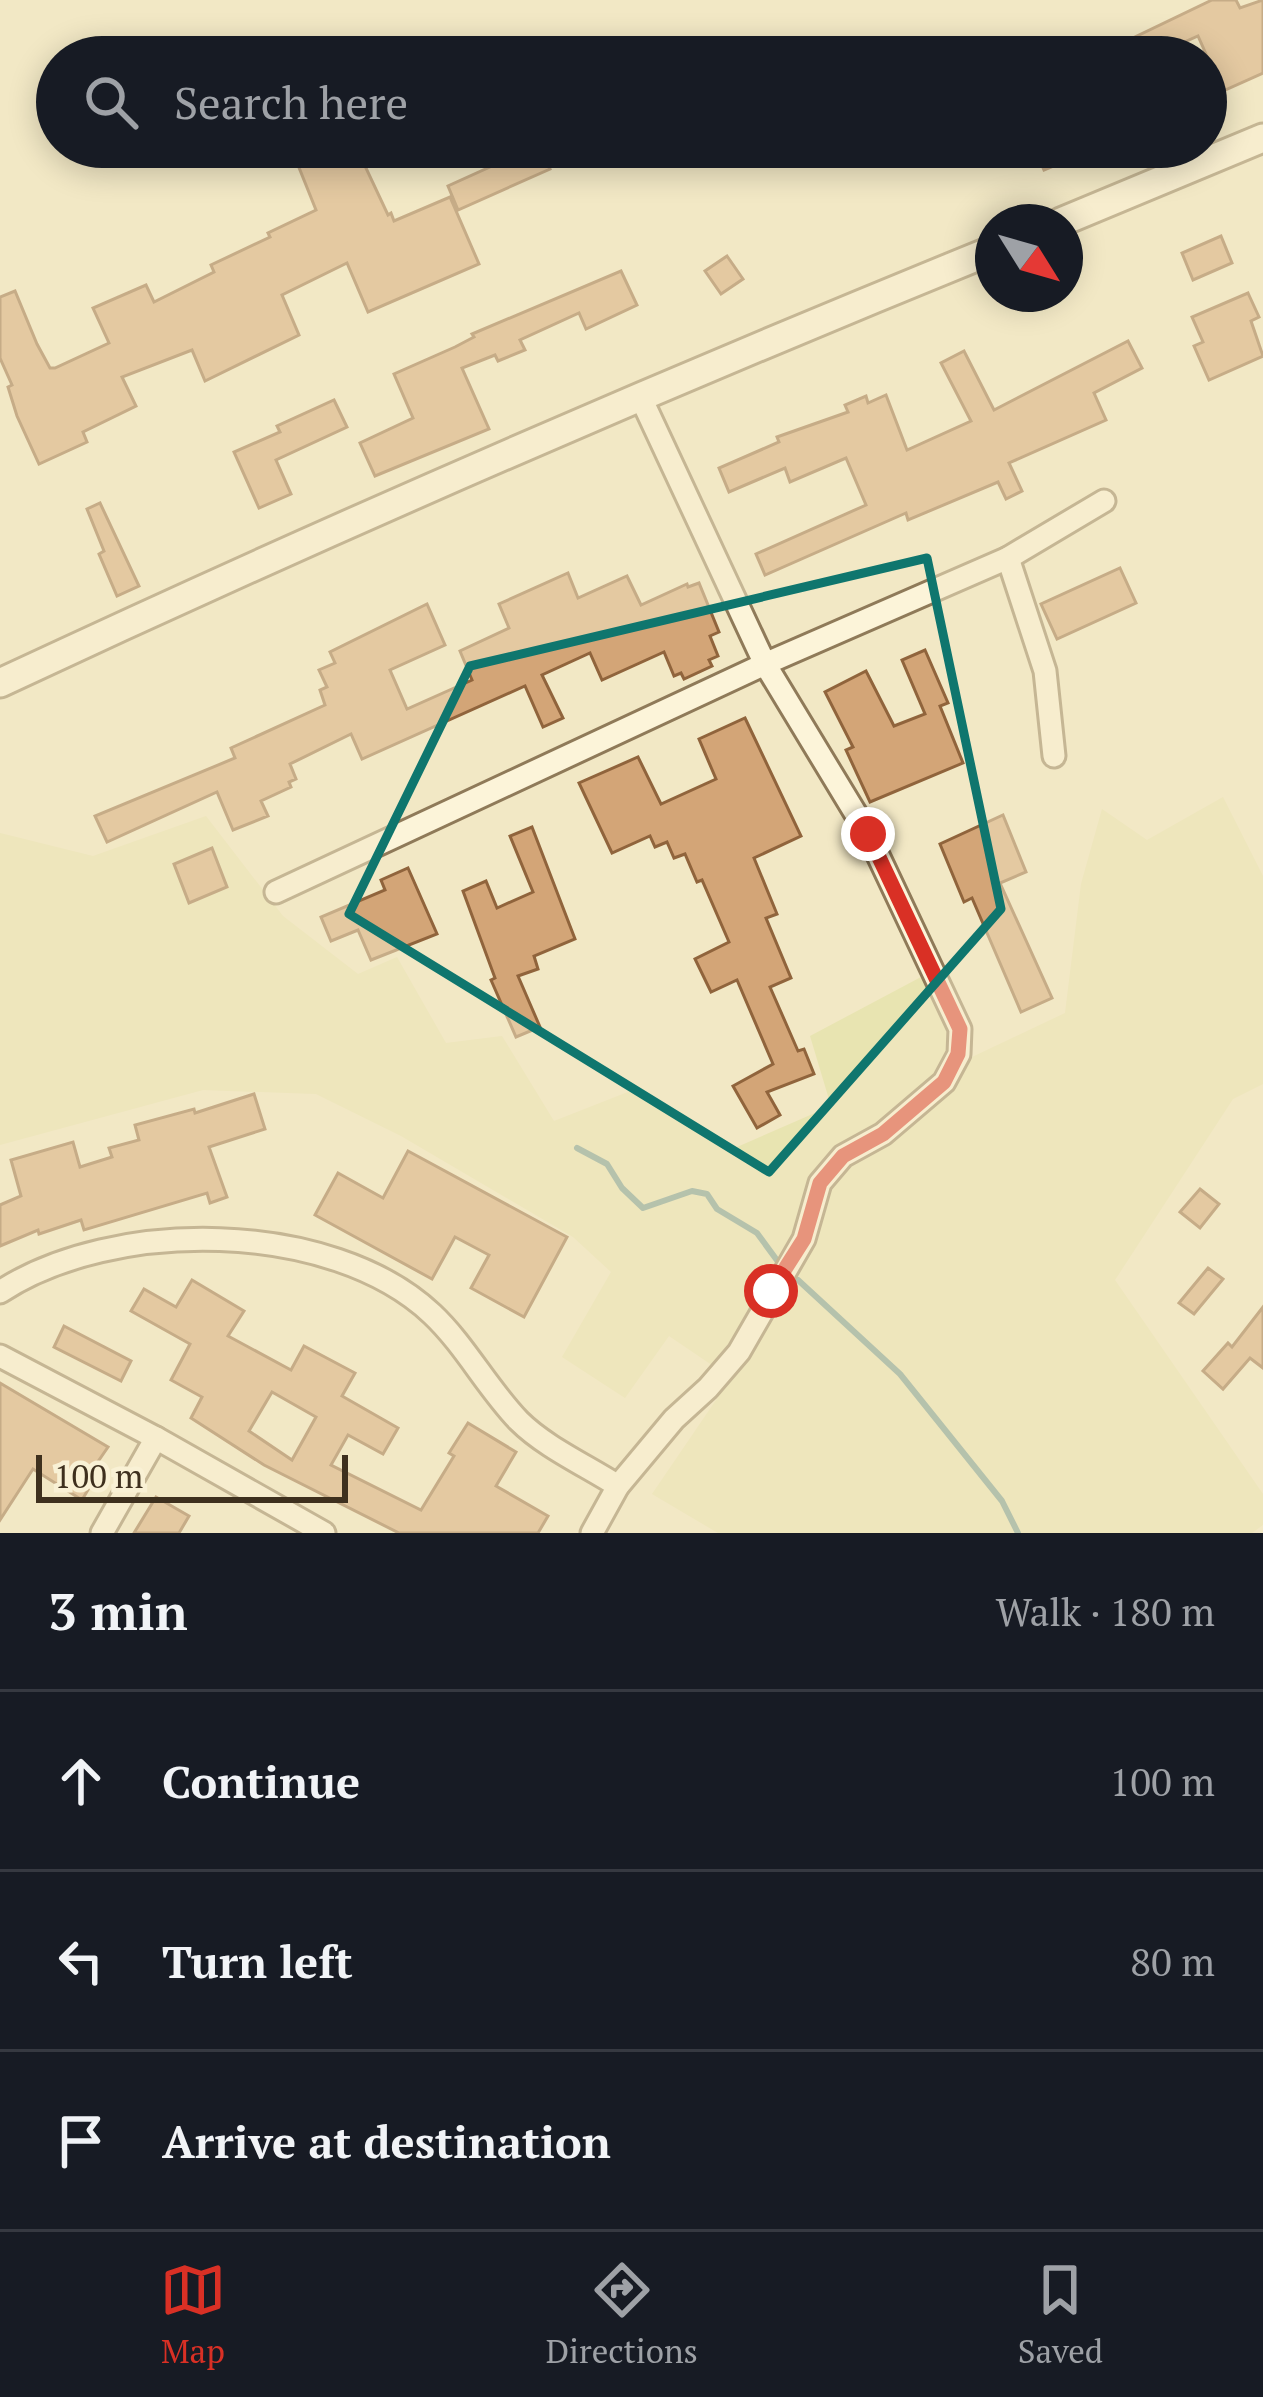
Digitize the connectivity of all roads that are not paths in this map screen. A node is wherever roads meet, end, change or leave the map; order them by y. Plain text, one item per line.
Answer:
1 (1263, 138) edge
2 (1227, 153) edge
3 (1191, 168) edge
4 (1083, 213) edge
5 (975, 257) edge
6 (641, 398) junction
7 (1104, 501) dead end
8 (1008, 558) junction
9 (765, 664) junction
10 (0, 683) edge
11 (1054, 756) dead end
12 (276, 892) dead end
13 (0, 1292) edge
14 (0, 1356) edge
15 (156, 1438) junction
16 (618, 1486) junction
17 (102, 1533) edge
18 (324, 1533) edge
19 (592, 1533) edge

1 - 2 street
3 - 4 street
5 - 6 street
6 - 9 street
6 - 10 street
7 - 8 street
8 - 9 street
8 - 11 street
9 - 12 street
9 - 16 street
13 - 16 street
14 - 15 street
15 - 17 street
15 - 18 street
16 - 19 street

